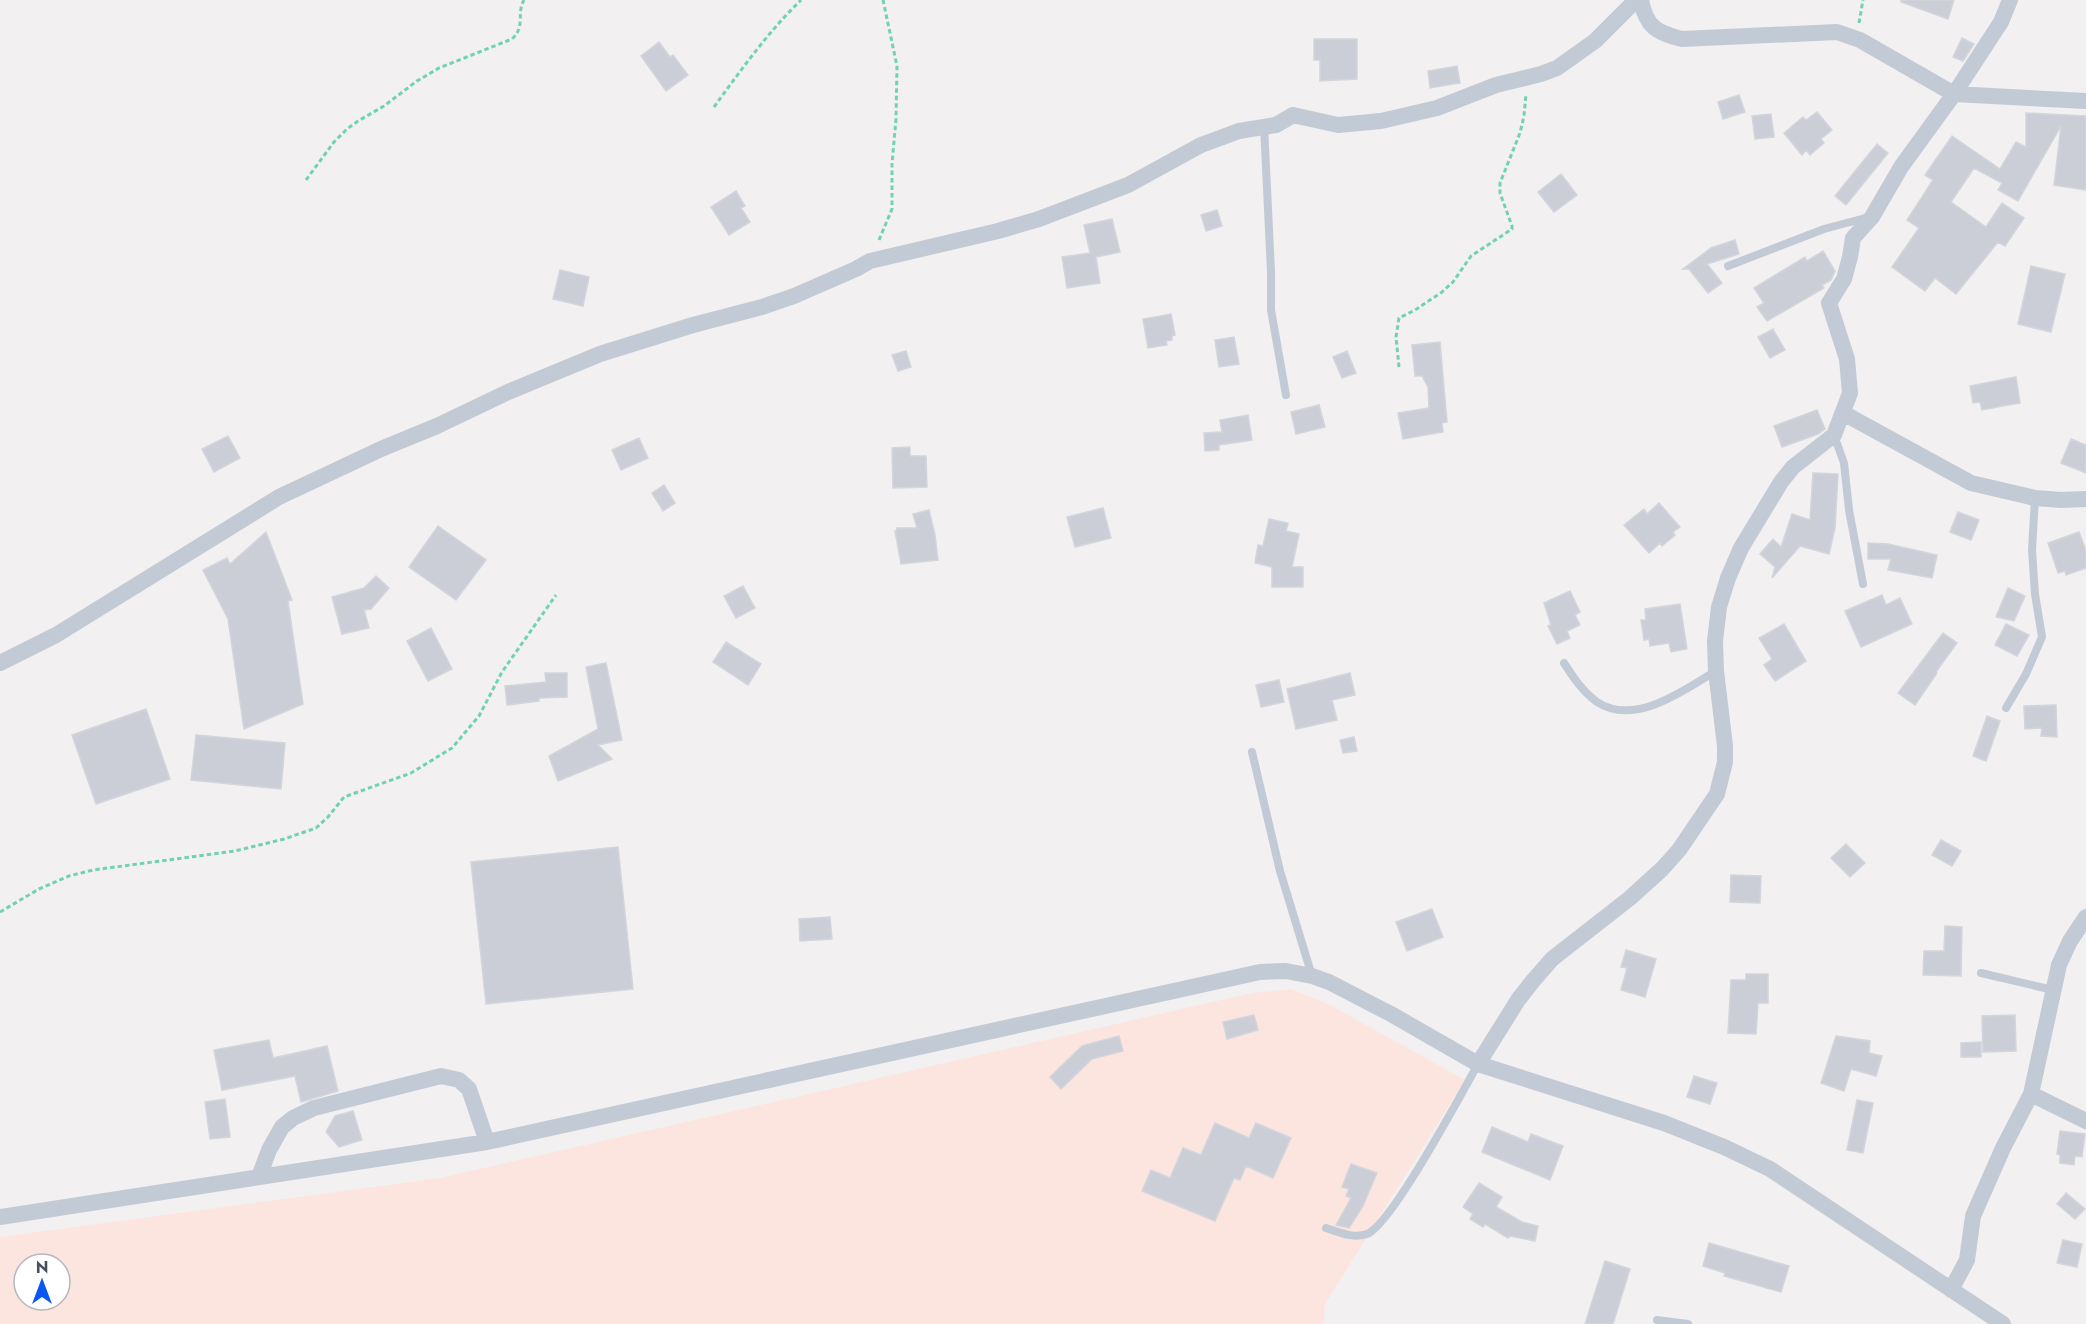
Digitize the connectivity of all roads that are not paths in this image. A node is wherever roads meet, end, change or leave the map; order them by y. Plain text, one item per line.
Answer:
1 (1636, 0) edge
2 (1641, 0) edge
3 (2010, 0) edge
4 (1954, 94) junction
5 (2086, 101) edge
6 (1264, 126) junction
7 (1872, 217) junction
8 (1728, 266) dead end
9 (1286, 395) dead end
10 (1843, 413) junction
11 (1834, 435) junction
12 (2035, 498) junction
13 (2086, 499) edge
14 (1863, 584) dead end
15 (0, 663) edge
16 (1564, 663) dead end
17 (1716, 671) junction
18 (2006, 708) dead end
19 (1252, 752) dead end
20 (2086, 917) edge
21 (1981, 973) dead end
22 (1312, 976) junction
23 (2053, 990) junction
24 (1478, 1064) junction
25 (2031, 1094) junction
26 (2086, 1121) edge
27 (487, 1143) junction
28 (259, 1177) junction
29 (0, 1217) edge
30 (1326, 1228) dead end
31 (1951, 1290) junction
32 (1657, 1320) dead end
33 (1688, 1324) edge
34 (2003, 1324) edge

1 - 6 street
2 - 4 street
3 - 4 street
4 - 5 street
4 - 7 street
6 - 9 lane
6 - 15 street
7 - 8 lane
7 - 10 street
10 - 11 street
10 - 12 street
11 - 14 lane
11 - 17 street
12 - 13 street
12 - 18 lane
16 - 17 lane
17 - 24 street
19 - 22 lane
20 - 23 street
21 - 23 lane
22 - 24 street
22 - 27 street
23 - 25 street
24 - 30 lane
24 - 31 street
25 - 26 street
25 - 31 street
27 - 28 street
27 - 28 street
28 - 29 street
31 - 34 street
32 - 33 lane

